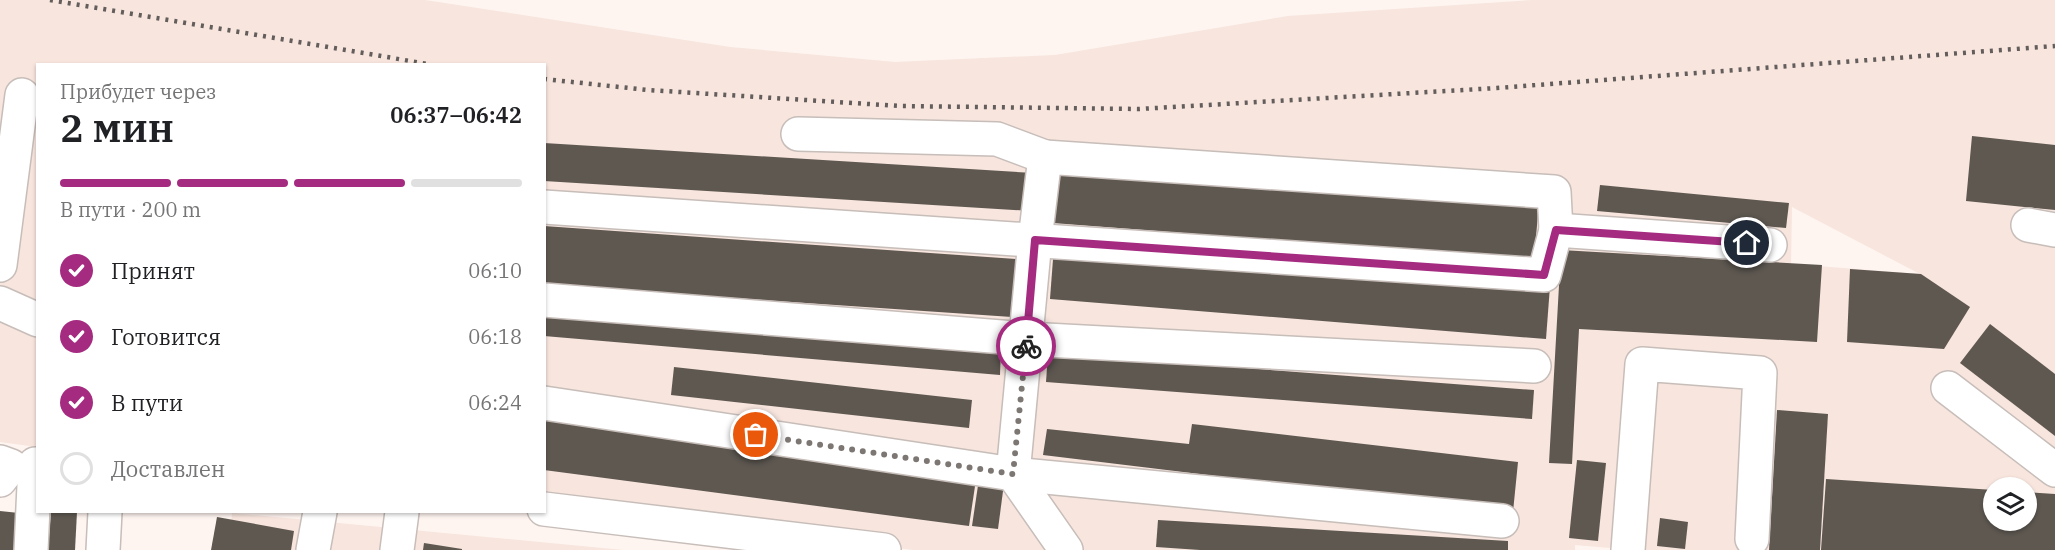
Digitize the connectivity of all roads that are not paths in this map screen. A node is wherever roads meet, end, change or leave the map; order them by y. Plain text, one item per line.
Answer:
1 (22, 95) dead end
2 (798, 134) dead end
3 (1045, 157) junction
4 (546, 207) edge
5 (1556, 230) junction
6 (1035, 240) junction
7 (1770, 245) dead end
8 (0, 265) edge
9 (546, 300) edge
10 (0, 303) edge
11 (36, 319) edge
12 (1027, 339) junction
13 (1534, 366) dead end
14 (1948, 388) dead end
15 (546, 403) edge
16 (17, 467) edge
17 (2055, 470) edge
18 (1013, 474) junction
19 (546, 509) edge
20 (105, 513) edge
21 (320, 513) edge
22 (402, 513) edge
23 (1502, 521) dead end
24 (1752, 538) dead end
25 (701, 539) edge
26 (31, 550) edge
27 (103, 550) edge
28 (313, 550) edge
29 (397, 550) edge
30 (885, 550) edge
31 (1066, 550) edge
32 (1628, 550) edge

1 - 8 lane
2 - 3 lane
3 - 5 lane
3 - 6 lane
4 - 6 lane
5 - 6 lane
5 - 7 lane
6 - 12 lane
9 - 12 lane
10 - 11 lane
12 - 13 lane
12 - 18 lane
14 - 17 lane
15 - 18 lane
16 - 26 lane
18 - 23 lane
18 - 31 lane
19 - 25 lane
20 - 27 lane
21 - 28 lane
22 - 29 lane
24 - 32 lane
25 - 30 lane

